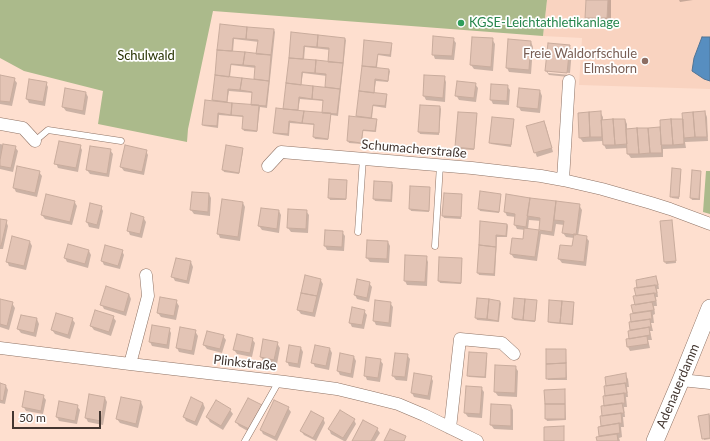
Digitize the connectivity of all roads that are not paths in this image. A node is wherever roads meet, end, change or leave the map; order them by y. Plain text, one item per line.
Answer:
1 (569, 81) dead end
2 (0, 124) edge
3 (35, 141) joint
4 (121, 141) dead end
5 (363, 158) junction
6 (440, 165) junction
7 (268, 166) dead end
8 (563, 180) junction
9 (710, 224) edge
10 (358, 232) dead end
11 (435, 246) dead end
12 (146, 275) dead end
13 (710, 308) edge
14 (0, 348) edge
15 (514, 354) dead end
16 (130, 364) junction
17 (681, 380) junction
18 (278, 381) junction
19 (710, 383) edge
20 (450, 428) junction
21 (464, 438) edge
22 (245, 441) edge
23 (477, 441) edge
24 (655, 441) edge

1 - 8 street
2 - 3 street
3 - 4 lane
5 - 6 street, Schumacherstraße
5 - 7 street, Schumacherstraße
5 - 10 lane
6 - 8 street, Schumacherstraße
6 - 11 lane
8 - 9 street, Schumacherstraße
12 - 16 street
13 - 17 street, Adenauerdamm
14 - 16 street, Plinkstraße
15 - 20 street
16 - 18 street, Plinkstraße
17 - 19 street
17 - 24 street, Adenauerdamm
18 - 20 street, Plinkstraße
18 - 22 lane
20 - 21 street, Plinkstraße
21 - 23 street, Plinkstraße

